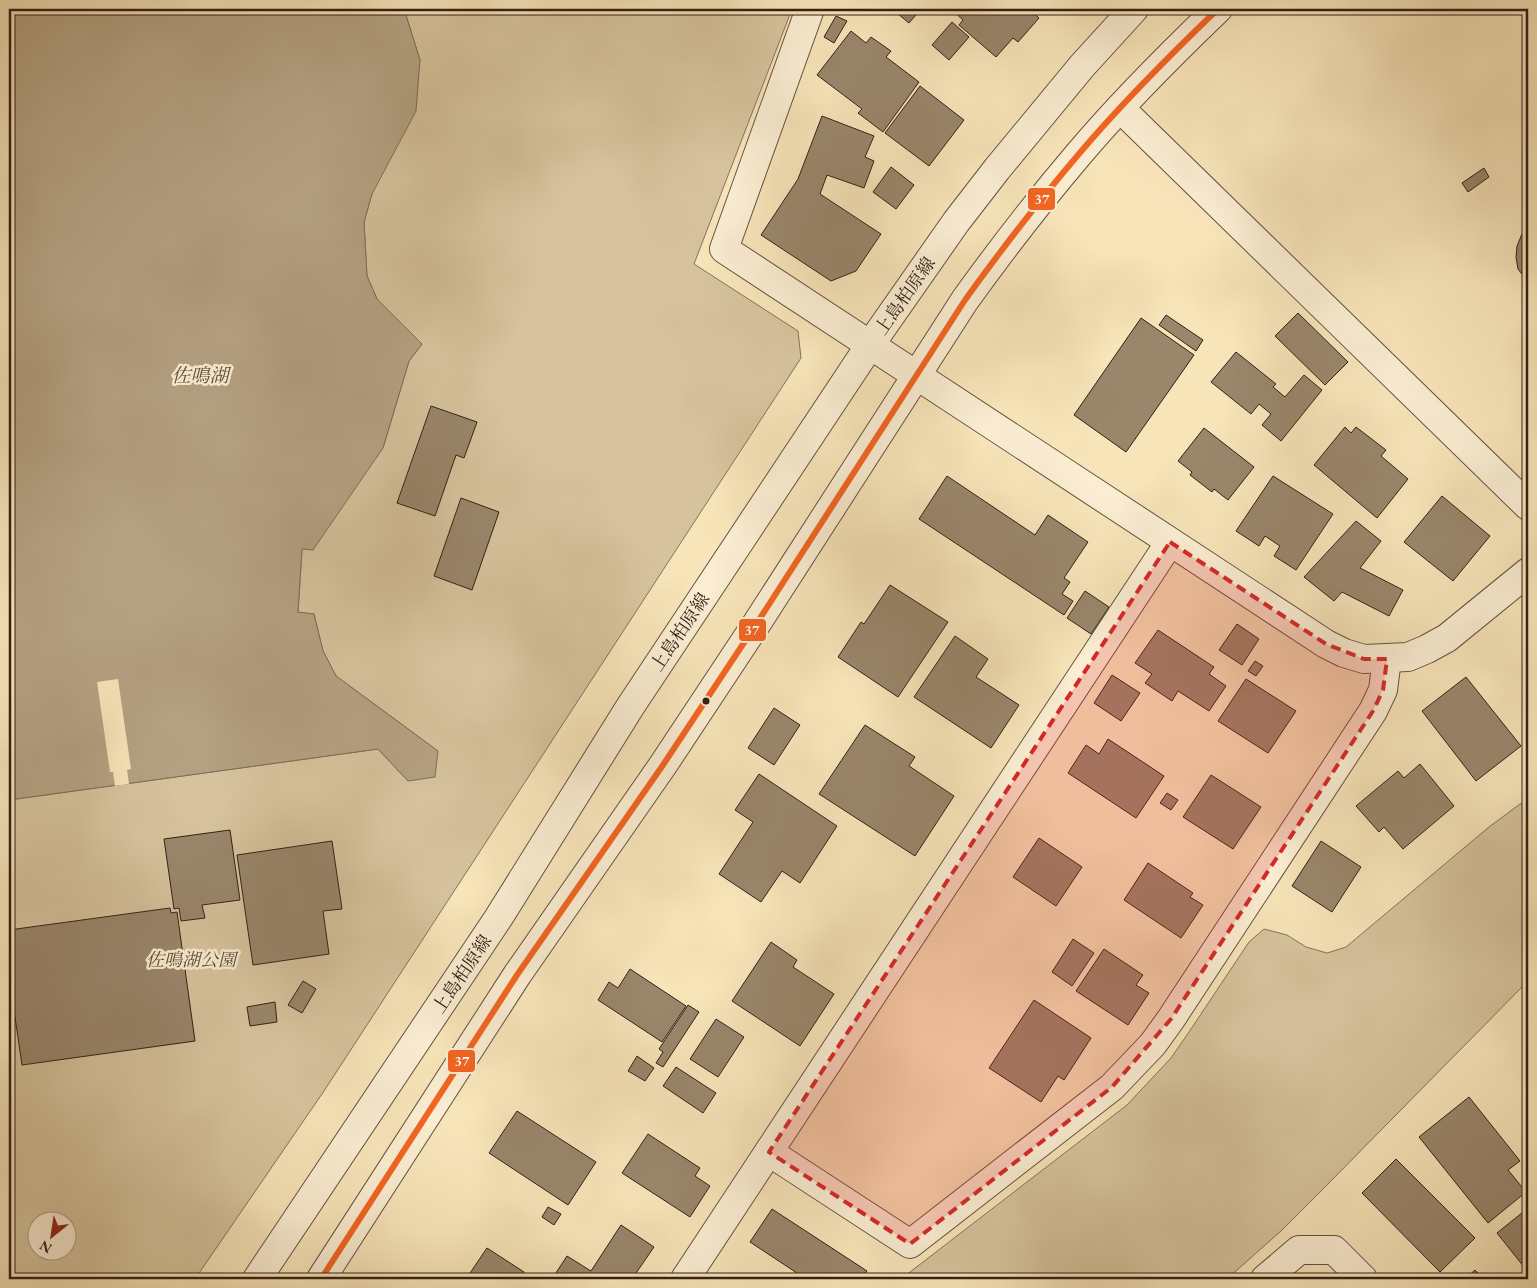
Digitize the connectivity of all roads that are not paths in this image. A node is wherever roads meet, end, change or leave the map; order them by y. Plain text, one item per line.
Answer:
1 (810, 9) edge
2 (1134, 9) edge
3 (1218, 9) edge
4 (1120, 108) junction
5 (870, 345) junction
6 (916, 375) junction
7 (1528, 506) edge
8 (1170, 542) junction
9 (1528, 572) edge
10 (1387, 659) junction
11 (769, 1152) junction
12 (257, 1279) edge
13 (321, 1279) edge
14 (685, 1279) edge
15 (1265, 1279) edge
16 (1363, 1279) edge

1 - 5 street
2 - 5 street, 上島柏原線
3 - 4 street
4 - 6 street
4 - 7 street
5 - 6 street
5 - 12 street, 上島柏原線
6 - 8 street
6 - 13 street
8 - 10 street
8 - 11 street
9 - 10 street
10 - 11 street
11 - 14 street
15 - 16 street

